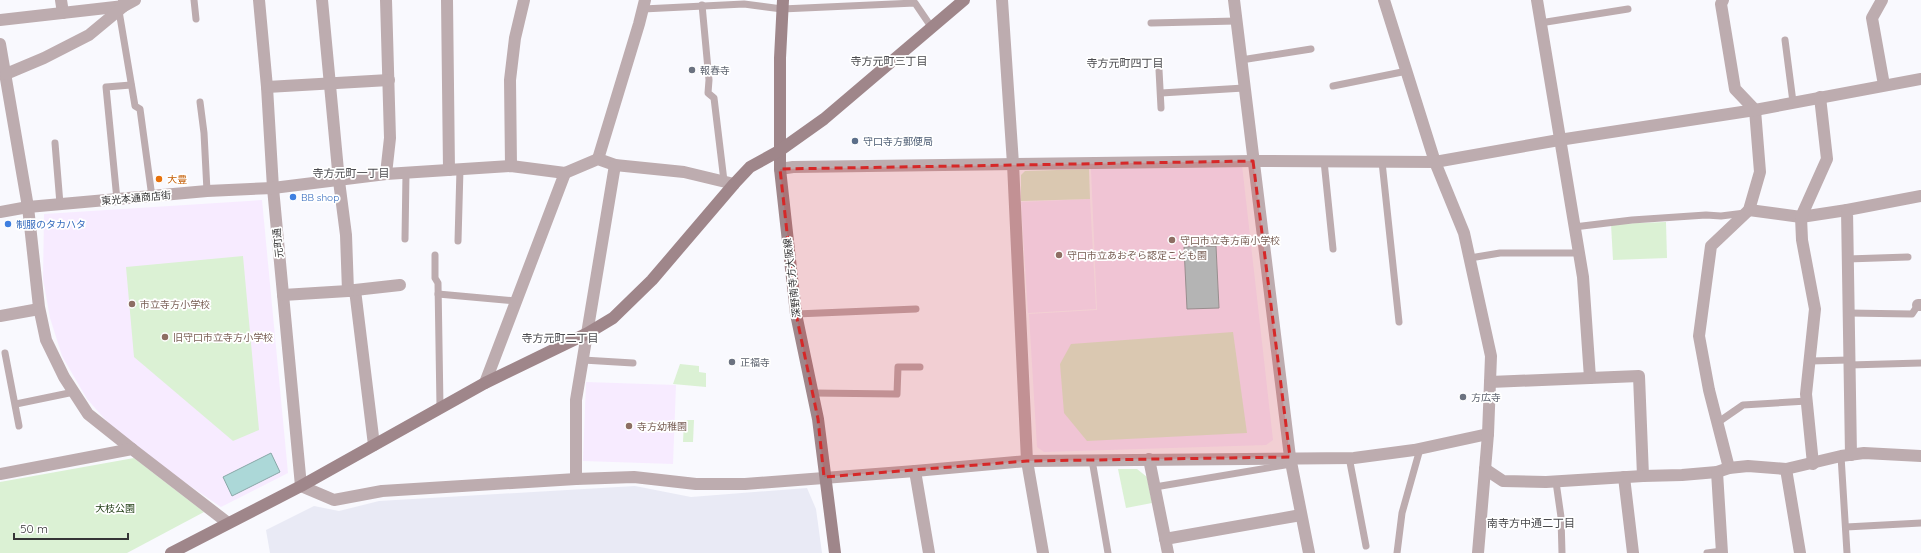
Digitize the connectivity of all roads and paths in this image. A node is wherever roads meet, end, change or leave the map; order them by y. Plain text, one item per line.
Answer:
1 (61, 0) edge
2 (194, 0) edge
3 (259, 0) edge
4 (322, 0) edge
5 (386, 0) edge
6 (447, 0) edge
7 (524, 0) edge
8 (964, 0) edge
9 (1002, 0) edge
10 (1234, 0) edge
11 (1384, 0) edge
12 (1537, 0) edge
13 (1882, 0) edge
14 (1720, 1) edge
15 (125, 4) edge
16 (644, 4) edge
17 (702, 5) junction
18 (783, 5) edge
19 (1628, 9) dead end
20 (63, 13) junction
21 (196, 19) dead end
22 (0, 20) edge
23 (1236, 21) junction
24 (1540, 23) junction
25 (1151, 24) dead end
26 (932, 28) junction
27 (1785, 40) dead end
28 (0, 44) edge
29 (1311, 49) dead end
30 (1241, 60) junction
31 (1159, 70) dead end
32 (1407, 71) junction
33 (6, 74) junction
34 (1921, 79) edge
35 (389, 80) junction
36 (330, 84) junction
37 (132, 85) junction
38 (1884, 85) junction
39 (1333, 86) dead end
40 (267, 87) junction
41 (1244, 88) junction
42 (1160, 93) junction
43 (1820, 97) junction
44 (200, 102) dead end
45 (1793, 102) junction
46 (1161, 108) dead end
47 (1755, 110) junction
48 (1559, 140) junction
49 (55, 143) dead end
50 (779, 151) junction
51 (598, 159) junction
52 (1253, 161) junction
53 (1324, 162) junction
54 (1382, 162) junction
55 (1436, 162) junction
56 (1013, 164) junction
57 (615, 165) junction
58 (511, 166) junction
59 (780, 169) junction
60 (455, 170) junction
61 (406, 173) junction
62 (565, 173) junction
63 (386, 174) junction
64 (339, 181) junction
65 (729, 182) junction
66 (272, 188) junction
67 (207, 191) junction
68 (1921, 196) edge
69 (152, 197) junction
70 (117, 200) junction
71 (60, 204) junction
72 (28, 207) junction
73 (1847, 210) junction
74 (0, 212) edge
75 (1748, 212) junction
76 (1801, 218) junction
77 (1574, 227) junction
78 (405, 239) dead end
79 (458, 241) dead end
80 (1333, 249) dead end
81 (1579, 253) junction
82 (436, 255) dead end
83 (1908, 257) dead end
84 (1470, 258) junction
85 (1847, 259) junction
86 (400, 285) dead end
87 (352, 291) junction
88 (438, 294) junction
89 (283, 295) junction
90 (516, 301) junction
91 (1920, 305) edge
92 (39, 309) junction
93 (916, 309) dead end
94 (1848, 313) junction
95 (796, 314) junction
96 (0, 316) edge
97 (1399, 322) dead end
98 (588, 333) junction
99 (6, 353) dead end
100 (583, 360) junction
101 (1810, 361) junction
102 (633, 363) dead end
103 (1849, 363) junction
104 (1921, 363) edge
105 (920, 367) dead end
106 (1590, 378) junction
107 (1490, 382) junction
108 (485, 383) junction
109 (74, 392) junction
110 (813, 393) junction
111 (1807, 401) junction
112 (16, 404) junction
113 (440, 407) junction
114 (1717, 423) junction
115 (19, 426) dead end
116 (1488, 434) junction
117 (374, 445) junction
118 (132, 449) junction
119 (1420, 449) junction
120 (1846, 456) junction
121 (1921, 456) edge
122 (1350, 458) junction
123 (1092, 460) junction
124 (1149, 460) junction
125 (1027, 461) junction
126 (1291, 461) junction
127 (1813, 464) junction
128 (1485, 469) junction
129 (1786, 469) junction
130 (1723, 470) junction
131 (915, 471) junction
132 (0, 474) edge
133 (1643, 476) junction
134 (824, 477) junction
135 (1624, 477) junction
136 (576, 480) junction
137 (1556, 482) junction
138 (301, 486) junction
139 (1155, 487) junction
140 (1301, 514) junction
141 (228, 523) junction
142 (1921, 523) edge
143 (1846, 527) junction
144 (1366, 546) dead end
145 (1164, 549) edge
146 (1722, 552) edge
147 (171, 553) edge
148 (835, 553) edge
149 (929, 553) edge
150 (1043, 553) edge
151 (1108, 553) edge
152 (1309, 553) edge
153 (1397, 553) edge
154 (1478, 553) edge
155 (1562, 553) edge
156 (1633, 553) edge
157 (1707, 553) edge
158 (1800, 553) edge
159 (1847, 553) edge

1 - 20 street
2 - 21 lane
3 - 40 street, 元町通
4 - 36 street
5 - 35 street
6 - 60 street
7 - 58 street
8 - 26 street
9 - 56 street
10 - 23 street
11 - 32 street
12 - 24 street
13 - 38 street
14 - 47 street
15 - 20 street
15 - 33 street
15 - 37 lane
16 - 17 lane
16 - 51 street
17 - 18 lane
17 - 65 lane
18 - 26 lane
18 - 50 street, 深野南寺方大阪線
19 - 24 lane
20 - 22 street
23 - 25 lane
23 - 30 street
24 - 48 street
26 - 50 street
27 - 45 lane
28 - 33 street
29 - 30 lane
30 - 41 street
31 - 42 lane
32 - 39 lane
32 - 55 street
33 - 72 street
34 - 38 street
35 - 36 street
35 - 63 street
36 - 40 street
36 - 64 street
37 - 69 lane
37 - 70 lane
38 - 43 street
40 - 66 street, 元町通
41 - 42 lane
41 - 52 street
42 - 46 lane
43 - 45 street
43 - 76 street
44 - 67 lane
45 - 47 street
47 - 48 street
47 - 75 street
48 - 55 street
48 - 77 street
49 - 71 lane
50 - 59 street, 深野南寺方大阪線
50 - 65 street
51 - 57 street
51 - 62 street
52 - 53 street
52 - 56 street
52 - 126 street
53 - 54 street
53 - 80 lane
54 - 55 street
54 - 97 lane
55 - 84 street
56 - 59 street
56 - 125 street
57 - 65 street
57 - 98 street
58 - 60 street, 東光本通商店街
58 - 62 street, 東光本通商店街
59 - 95 street, 深野南寺方大阪線
60 - 61 street, 東光本通商店街
60 - 79 lane
61 - 63 street, 東光本通商店街
61 - 78 lane
62 - 90 street
63 - 64 street, 東光本通商店街
64 - 66 street, 東光本通商店街
64 - 87 street
65 - 98 street
66 - 67 street, 東光本通商店街
66 - 89 street, 元町通
67 - 69 street, 東光本通商店街
68 - 73 street
69 - 70 street, 東光本通商店街
70 - 71 street, 東光本通商店街
71 - 72 street, 東光本通商店街
72 - 74 street, 東光本通商店街
72 - 92 street
73 - 76 street
73 - 85 street
75 - 76 street
75 - 77 lane
75 - 114 street
76 - 101 street
77 - 81 street
81 - 84 lane
81 - 106 street
82 - 88 lane
83 - 85 lane
84 - 107 street
85 - 94 street
86 - 87 street
87 - 89 street
87 - 117 street
88 - 90 lane
88 - 113 lane
89 - 138 street, 元町通
90 - 108 street
91 - 94 lane
92 - 96 street
92 - 109 street
93 - 95 lane
94 - 103 street
95 - 110 street, 深野南寺方大阪線
98 - 100 street
98 - 108 street
99 - 112 lane
100 - 102 lane
100 - 136 street
101 - 103 lane
101 - 111 street
103 - 104 lane
103 - 120 street
105 - 110 lane
106 - 107 street
106 - 133 street
107 - 116 street
108 - 113 street
109 - 112 lane
109 - 118 street
110 - 134 street, 深野南寺方大阪線
111 - 114 lane
111 - 127 street
112 - 115 lane
113 - 117 street
114 - 130 street
116 - 119 street
116 - 128 street
117 - 138 street
118 - 132 street
118 - 141 street
119 - 122 street
119 - 153 lane
120 - 121 street
120 - 127 street
120 - 143 lane
122 - 126 street
122 - 144 lane
123 - 124 street
123 - 125 street
123 - 151 lane
124 - 126 street
124 - 139 street
125 - 131 street
125 - 150 street
126 - 139 lane
126 - 140 street
127 - 129 street
128 - 137 street
128 - 154 street
129 - 130 street
129 - 158 street
130 - 133 street
130 - 146 street
131 - 134 street
131 - 149 street
133 - 135 street
134 - 136 street
134 - 148 street, 深野南寺方大阪線
135 - 137 street
135 - 156 street
136 - 138 street
137 - 155 lane
138 - 141 street
139 - 145 street
140 - 145 street
140 - 152 street
141 - 147 street
142 - 143 lane
143 - 159 lane
146 - 157 lane

